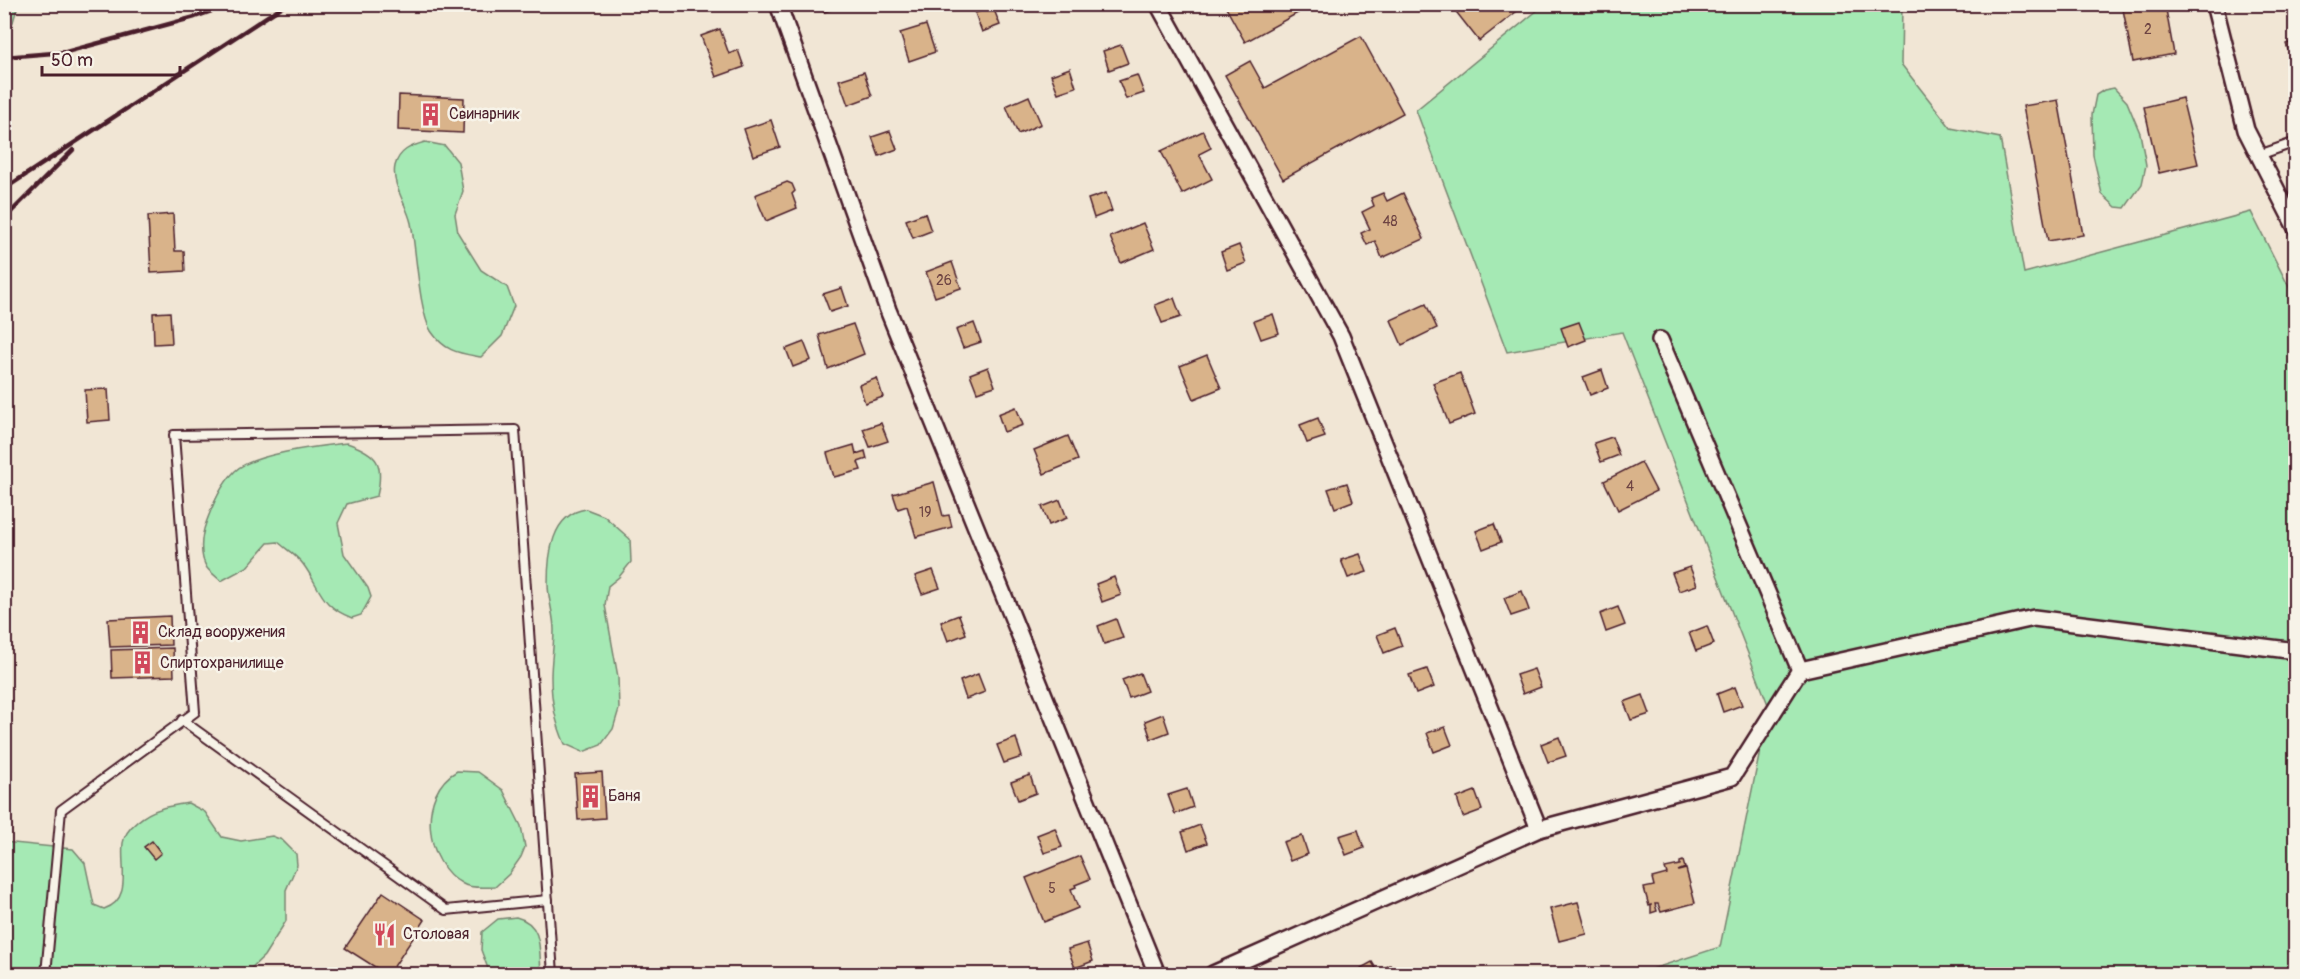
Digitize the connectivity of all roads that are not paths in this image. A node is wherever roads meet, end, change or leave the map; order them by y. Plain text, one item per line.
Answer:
1 (778, 4) edge
2 (1158, 4) edge
3 (2214, 4) edge
4 (2295, 142) edge
5 (2259, 155) junction
6 (2295, 228) edge
7 (1660, 340) dead end
8 (2295, 651) edge
9 (1800, 669) junction
10 (182, 720) junction
11 (1539, 829) junction
12 (548, 900) junction
13 (46, 975) edge
14 (553, 975) edge
15 (1157, 975) edge
16 (1213, 975) edge

1 - 15 street
2 - 11 street
3 - 5 street
4 - 5 lane
5 - 6 street
7 - 9 street
8 - 9 street
9 - 11 street
10 - 12 lane
10 - 12 lane
10 - 13 lane
11 - 16 street
12 - 14 lane

